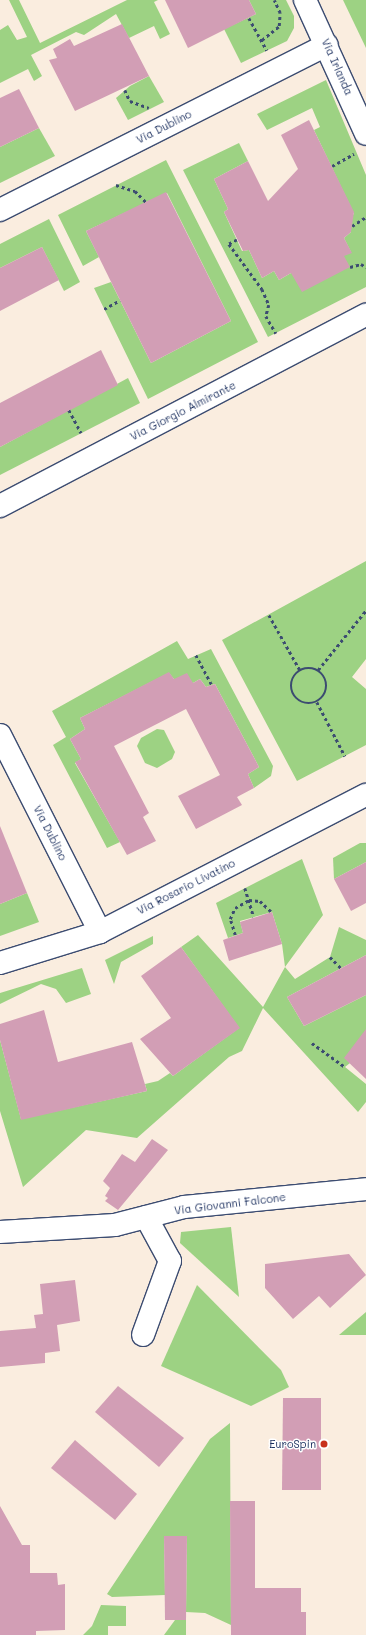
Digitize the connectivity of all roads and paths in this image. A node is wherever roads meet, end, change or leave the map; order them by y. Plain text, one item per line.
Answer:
1 (274, 0) edge
2 (305, 0) edge
3 (249, 18) dead end
4 (262, 40) junction
5 (327, 45) junction
6 (267, 50) dead end
7 (126, 90) dead end
8 (359, 99) edge
9 (150, 109) dead end
10 (361, 143) edge
11 (332, 166) dead end
12 (116, 185) dead end
13 (146, 202) dead end
14 (0, 210) edge
15 (366, 218) edge
16 (352, 226) dead end
17 (237, 240) dead end
18 (350, 267) dead end
19 (366, 267) edge
20 (120, 300) dead end
21 (104, 310) dead end
22 (366, 315) edge
23 (276, 333) dead end
24 (69, 410) dead end
25 (81, 433) dead end
26 (0, 506) edge
27 (366, 610) edge
28 (269, 615) dead end
29 (196, 655) dead end
30 (300, 670) junction
31 (318, 670) junction
32 (212, 685) dead end
33 (317, 702) junction
34 (0, 735) edge
35 (345, 756) dead end
36 (366, 795) edge
37 (245, 888) dead end
38 (249, 900) junction
39 (272, 912) dead end
40 (254, 917) dead end
41 (100, 932) junction
42 (235, 935) dead end
43 (330, 957) dead end
44 (0, 963) edge
45 (341, 968) dead end
46 (312, 1043) dead end
47 (345, 1067) dead end
48 (366, 1189) edge
49 (146, 1217) junction
50 (0, 1232) edge
51 (143, 1335) dead end

1 - 4 path
2 - 5 street, Via Irlanda
3 - 4 path
4 - 6 path
5 - 8 street, Via Irlanda
5 - 14 street, Via Dublino
7 - 9 path
8 - 10 street, Via Irlanda
10 - 11 path
12 - 13 path
15 - 16 path
17 - 23 path
18 - 19 path
20 - 21 path
22 - 26 street, Via Giorgio Almirante
24 - 25 path
27 - 31 path
28 - 30 path
29 - 32 path
30 - 31 path
30 - 33 path
31 - 33 path
33 - 35 path
34 - 41 street, Via Dublino
36 - 41 street, Via Rosario Livatino
37 - 38 path
38 - 39 path
38 - 40 path
38 - 42 path
41 - 44 street, Via Rosario Livatino
43 - 45 path
46 - 47 path
48 - 49 street, Via Giovanni Falcone
49 - 50 street, Via Giovanni Falcone
49 - 51 street

